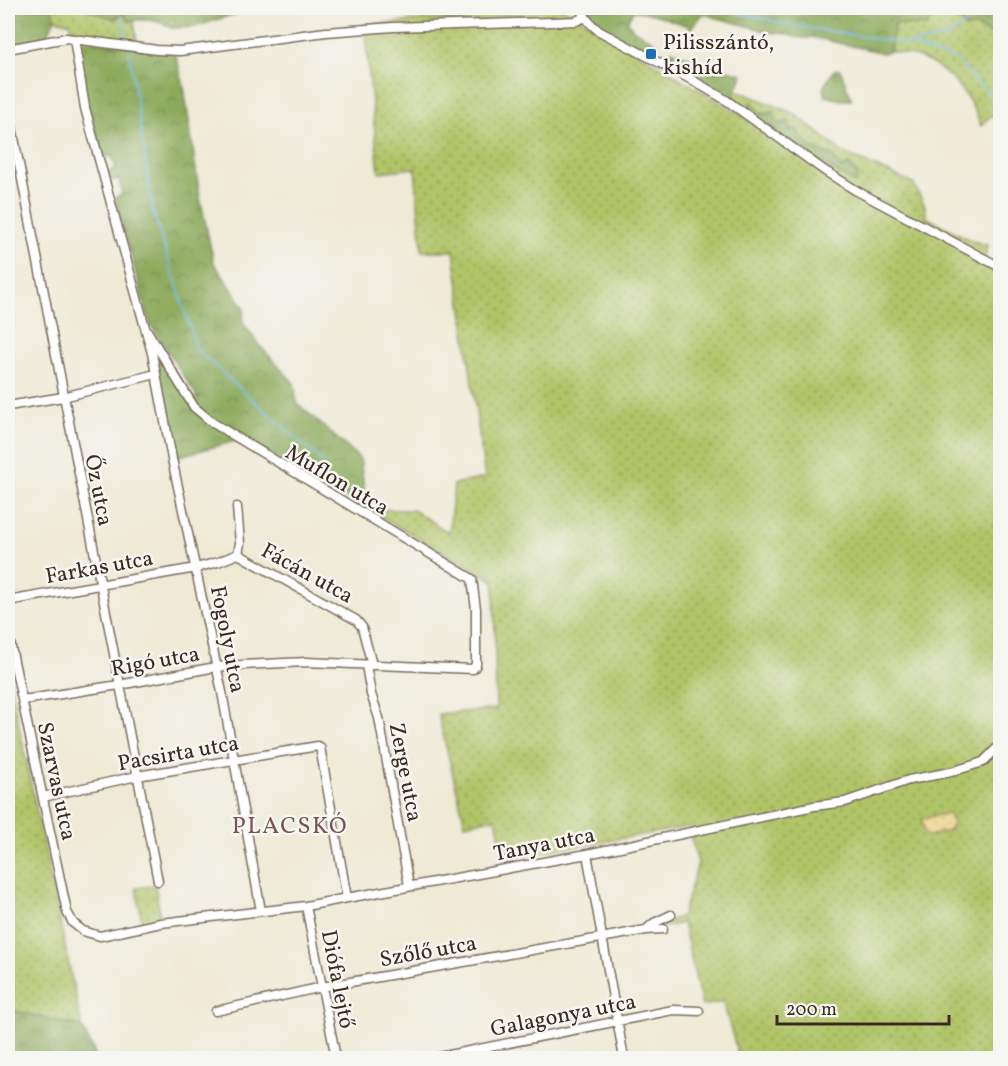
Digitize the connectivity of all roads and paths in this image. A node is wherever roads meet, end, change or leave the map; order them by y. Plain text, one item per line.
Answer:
1 (579, 8) edge
2 (585, 17) junction
3 (74, 39) junction
4 (8, 50) edge
5 (8, 107) edge
6 (1000, 267) edge
7 (146, 328) junction
8 (156, 374) junction
9 (63, 397) junction
10 (8, 406) edge
11 (237, 507) dead end
12 (238, 554) junction
13 (196, 568) junction
14 (100, 584) junction
15 (8, 601) edge
16 (8, 633) edge
17 (369, 665) junction
18 (476, 665) joint
19 (216, 667) junction
20 (119, 685) junction
21 (23, 700) junction
22 (1000, 745) edge
23 (234, 760) junction
24 (137, 776) junction
25 (43, 797) junction
26 (588, 854) junction
27 (158, 881) dead end
28 (409, 886) junction
29 (347, 898) junction
30 (306, 906) junction
31 (261, 911) junction
32 (671, 915) dead end
33 (663, 929) dead end
34 (646, 930) junction
35 (83, 931) joint
36 (602, 938) junction
37 (322, 987) junction
38 (216, 1011) dead end
39 (699, 1011) dead end
40 (618, 1022) junction
41 (336, 1059) edge
42 (434, 1059) edge
43 (624, 1059) edge

1 - 2 street
2 - 3 street
2 - 6 street
3 - 4 street
3 - 7 street, Muflon utca
5 - 9 street, Őz utca
7 - 8 street, Muflon utca
7 - 18 street, Muflon utca
8 - 9 street
8 - 13 street, Fogoly utca
9 - 10 street
9 - 14 street, Őz utca
11 - 12 street
12 - 13 street, Fácán utca
12 - 17 street, Fácán utca
13 - 14 street, Farkas utca
13 - 19 street, Fogoly utca
14 - 15 street, Farkas utca
14 - 20 street, Őz utca
16 - 21 street, Szarvas utca
17 - 18 street, Rigó utca
17 - 19 street, Rigó utca
17 - 28 street, Zerge utca
19 - 20 street, Rigó utca
19 - 23 street, Fogoly utca
20 - 21 street, Rigó utca
20 - 24 street, Őz utca
21 - 25 street, Szarvas utca
22 - 26 street, Tanya utca
23 - 24 street, Pacsirta utca
23 - 29 street, Pacsirta utca
23 - 31 street, Fogoly utca
24 - 25 street, Pacsirta utca
24 - 27 street, Őz utca
25 - 35 street, Szarvas utca
26 - 28 street, Tanya utca
26 - 36 street
28 - 29 street, Tanya utca
29 - 30 street, Tanya utca
30 - 31 street, Tanya utca
30 - 37 street, Diófa lejtő
31 - 35 street, Tanya utca
32 - 34 street, Szőlő utca
33 - 34 street, Szőlő utca
34 - 36 street, Szőlő utca
36 - 37 street, Szőlő utca
36 - 40 street
37 - 38 street, Szőlő utca
37 - 41 street, Diófa lejtő
39 - 40 street, Galagonya utca
40 - 42 street, Galagonya utca
40 - 43 street

